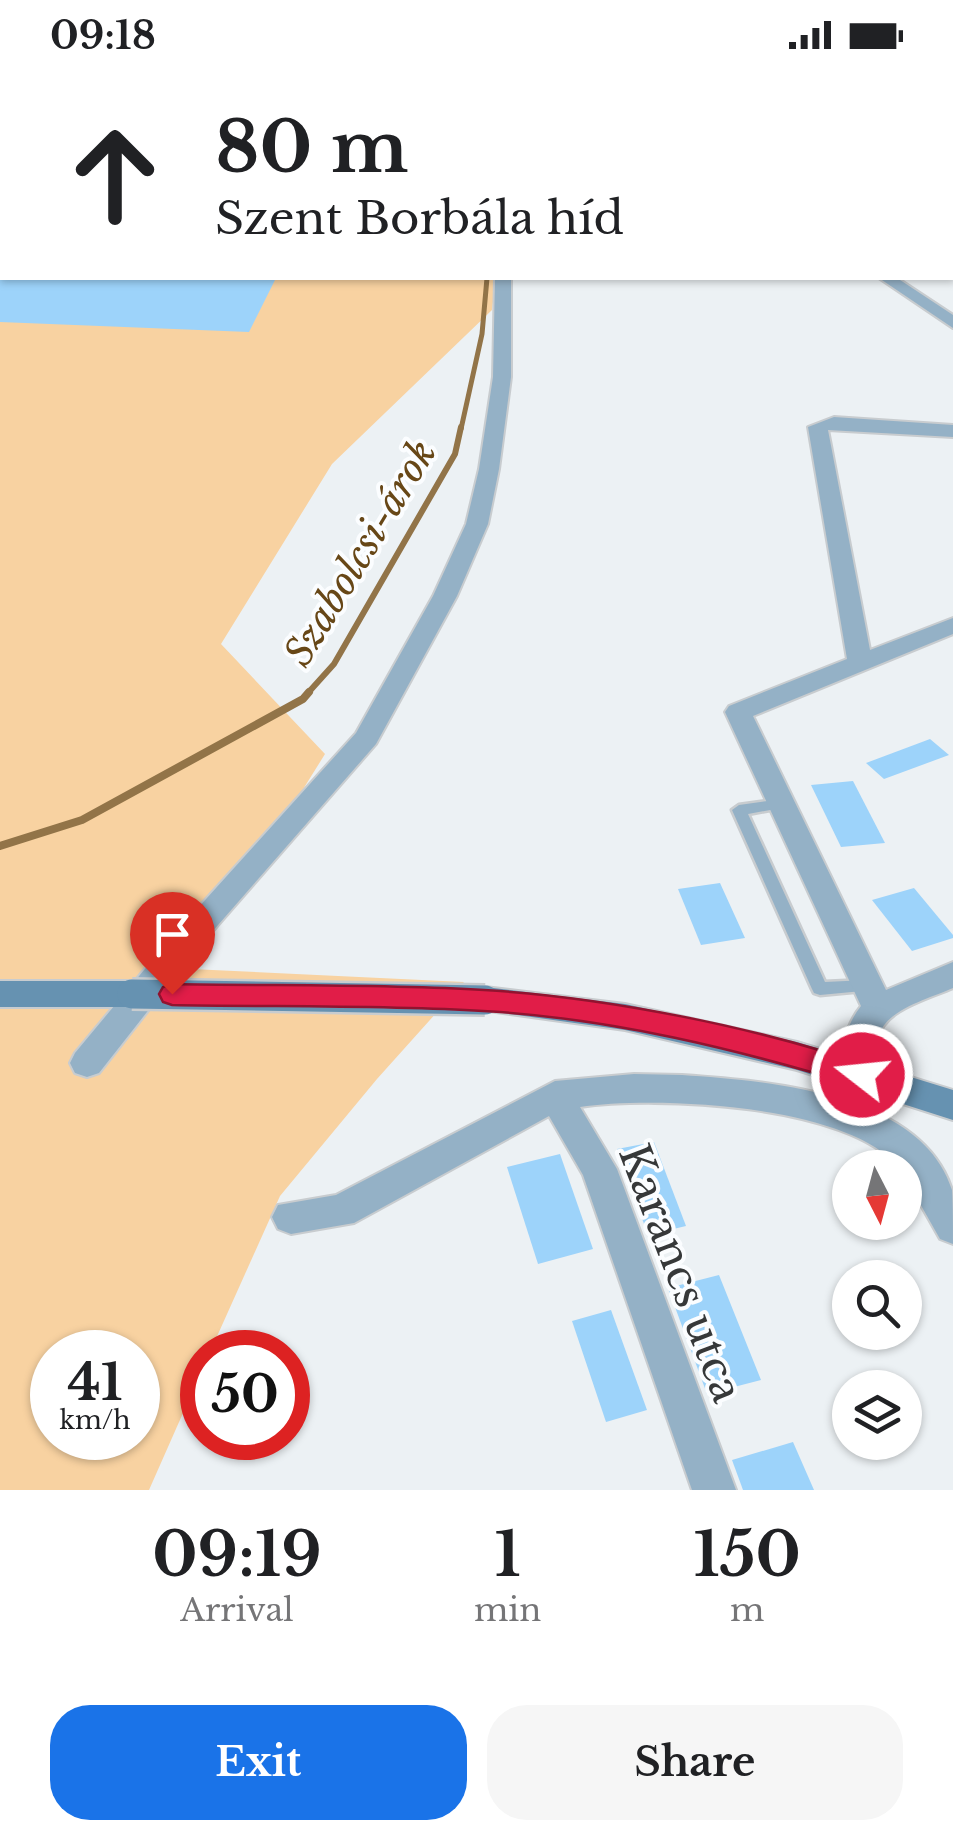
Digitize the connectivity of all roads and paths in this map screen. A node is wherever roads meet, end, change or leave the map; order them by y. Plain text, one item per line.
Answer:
1 (502, 280) edge
2 (890, 280) edge
3 (953, 323) edge
4 (953, 431) edge
5 (953, 625) edge
6 (860, 662) junction
7 (781, 804) junction
8 (953, 974) edge
9 (0, 994) edge
10 (872, 997) junction
11 (87, 1063) dead end
12 (862, 1075) junction
13 (555, 1096) junction
14 (953, 1105) edge
15 (945, 1213) edge
16 (291, 1217) dead end
17 (714, 1490) edge

1 - 11 street
2 - 3 street
4 - 6 street
5 - 6 street
6 - 7 street
7 - 10 street
7 - 10 lane
8 - 10 street
9 - 12 main road, bridge
10 - 12 street
12 - 14 main road
13 - 15 street, Karancs utca
13 - 16 street
13 - 17 street, Karancs utca

